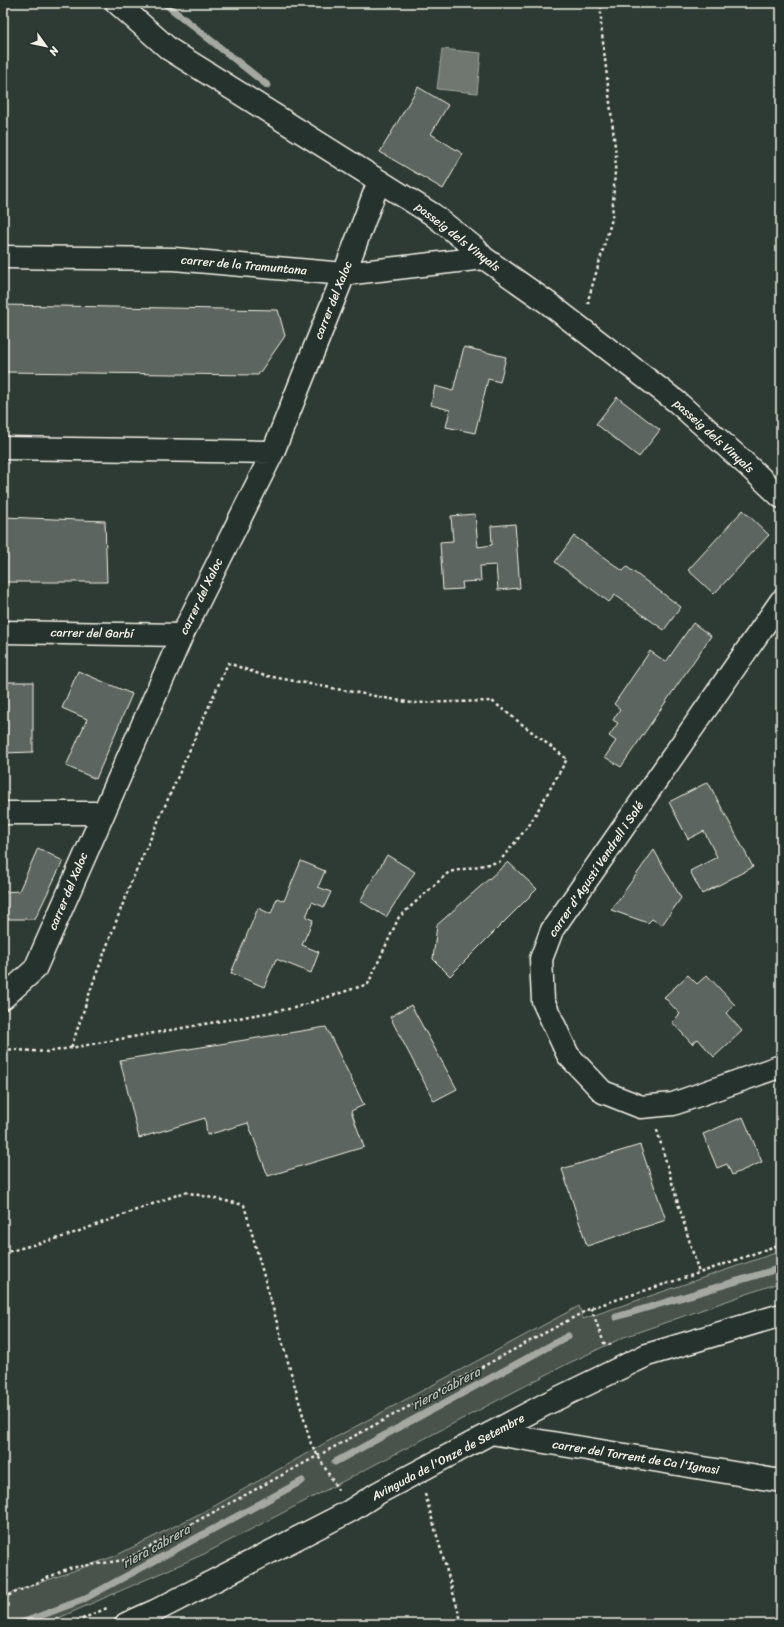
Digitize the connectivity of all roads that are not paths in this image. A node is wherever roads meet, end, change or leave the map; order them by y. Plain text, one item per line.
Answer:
1 (117, 3) edge
2 (379, 181) junction
3 (3, 257) edge
4 (484, 258) junction
5 (344, 274) junction
6 (3, 448) edge
7 (273, 452) junction
8 (781, 497) edge
9 (781, 601) edge
10 (3, 632) edge
11 (182, 635) junction
12 (3, 813) edge
13 (103, 813) junction
14 (3, 998) edge
15 (781, 1066) edge
16 (781, 1314) edge
17 (491, 1433) junction
18 (781, 1481) edge
19 (126, 1624) edge

1 - 2 street, passeig dels Vinyals
2 - 4 street, passeig dels Vinyals
2 - 5 street, carrer del Xaloc
3 - 5 street, carrer de la Tramuntana
4 - 5 street, carrer de la Tramuntana
4 - 8 street, passeig dels Vinyals
5 - 7 street, carrer del Xaloc
6 - 7 street
7 - 11 street, carrer del Xaloc
9 - 15 street, carrer d'Agustí Vendrell i Solé
10 - 11 street, carrer del Garbí
11 - 13 street, carrer del Xaloc
12 - 13 street
13 - 14 street, carrer del Xaloc
16 - 17 street, Avinguda de l'Onze de Setembre
17 - 18 street, carrer del Torrent de Ca l'Ignasi
17 - 19 street, Avinguda de l'Onze de Setembre

